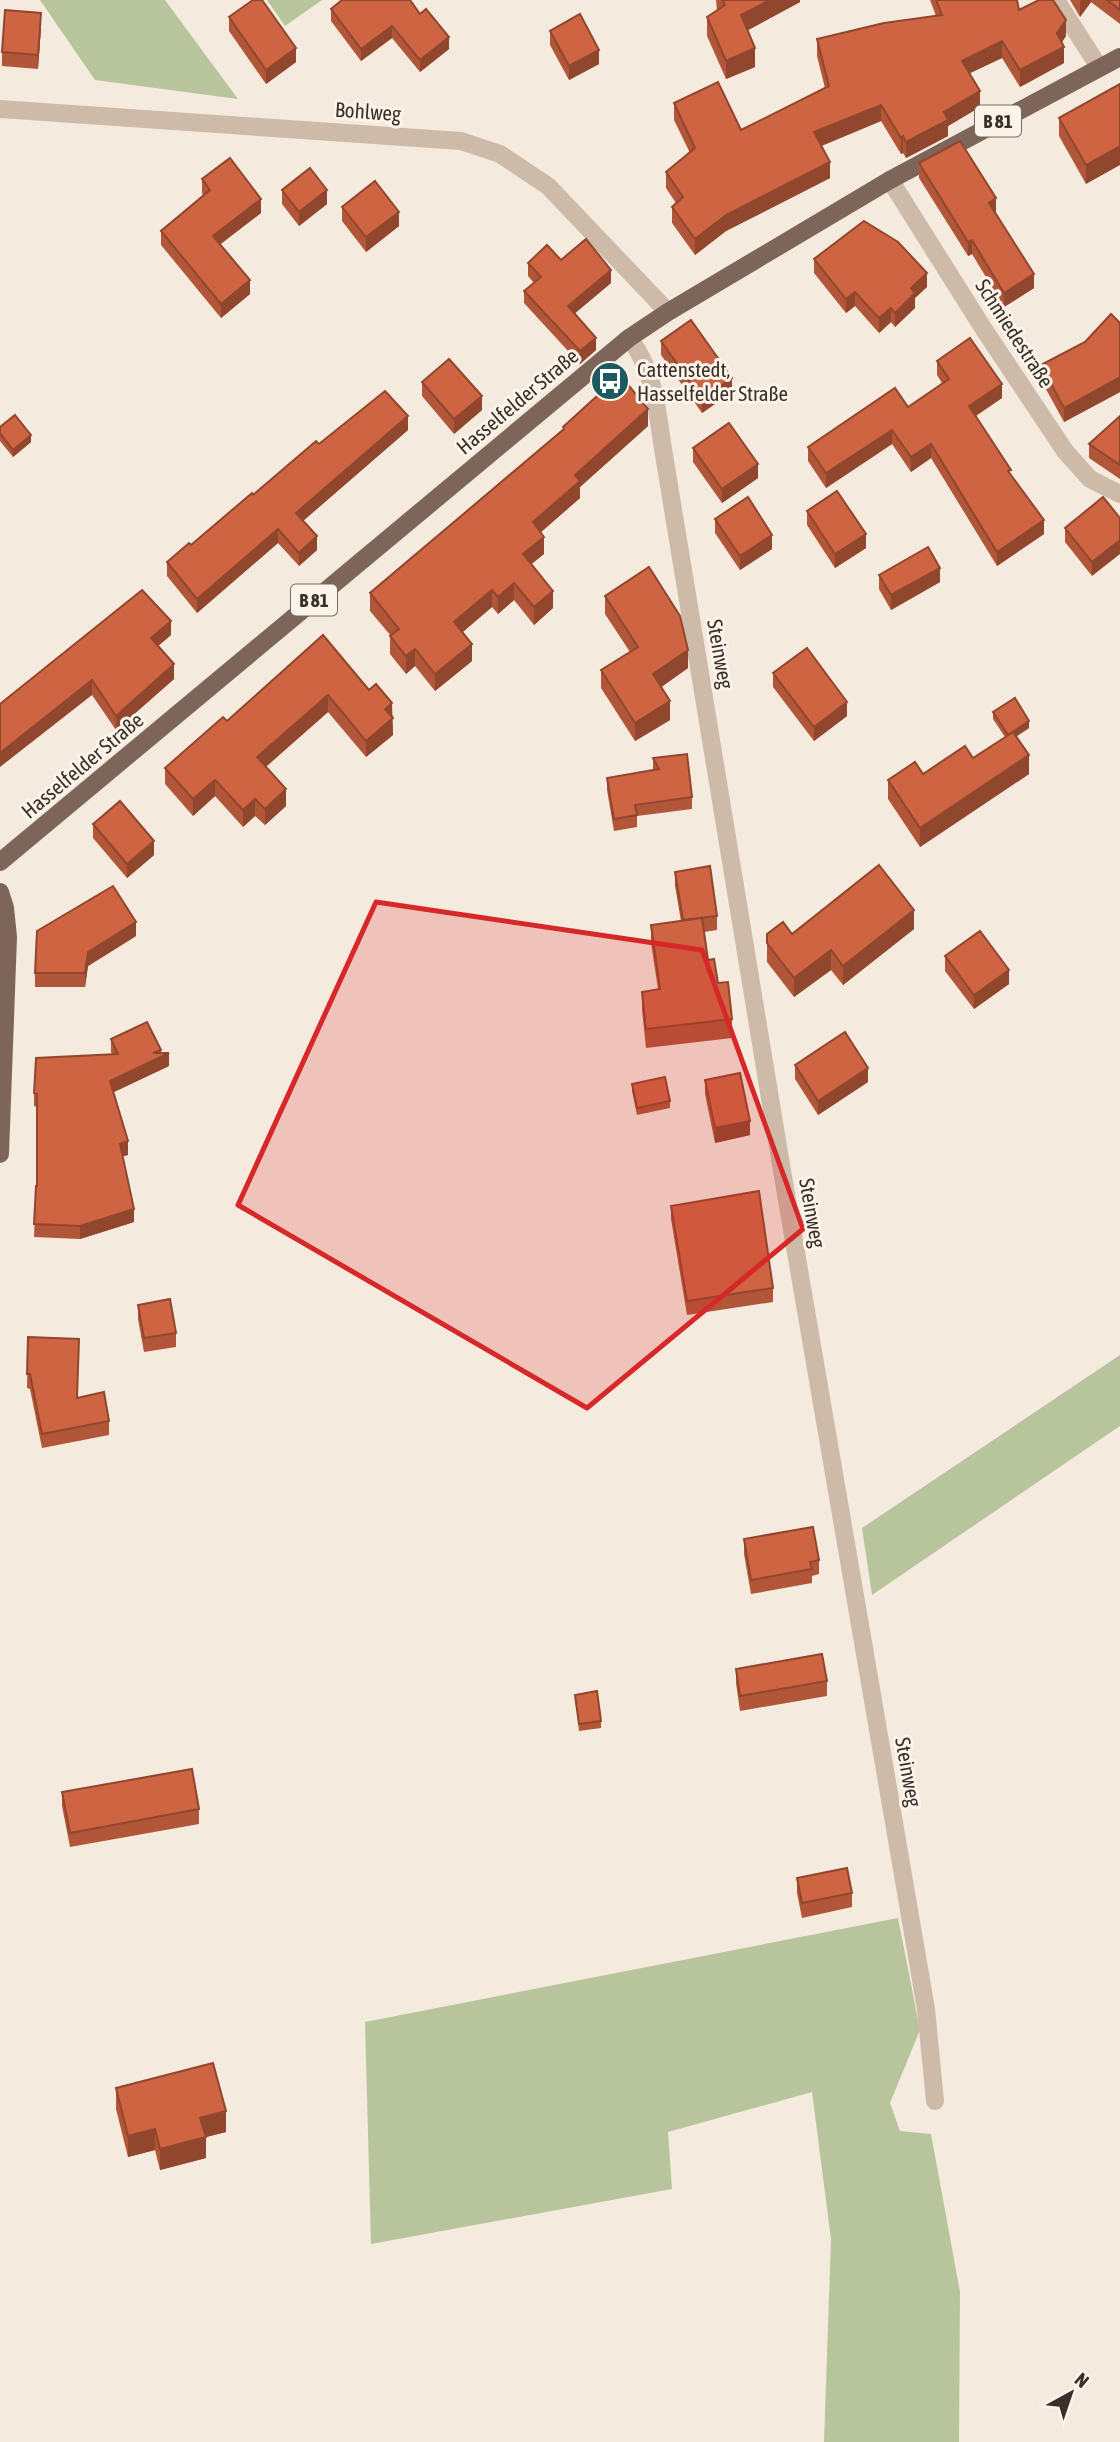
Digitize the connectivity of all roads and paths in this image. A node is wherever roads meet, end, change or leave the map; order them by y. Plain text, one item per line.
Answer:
1 (1056, 0) edge
2 (1120, 57) edge
3 (1099, 67) junction
4 (0, 110) edge
5 (890, 180) junction
6 (667, 312) junction
7 (629, 338) junction
8 (1120, 494) edge
9 (0, 862) edge
10 (0, 892) edge
11 (0, 1154) edge
12 (934, 2101) dead end

1 - 3 street
2 - 3 main road, Hasselfelder Straße / B 81
3 - 5 main road, Hasselfelder Straße / B 81
4 - 6 street, Bohlweg
5 - 6 main road, Hasselfelder Straße / B 81
5 - 8 street, Schmiedestraße
6 - 7 main road, Hasselfelder Straße / B 81
7 - 9 main road, Hasselfelder Straße / B 81
7 - 12 street, Steinweg
10 - 11 main road

